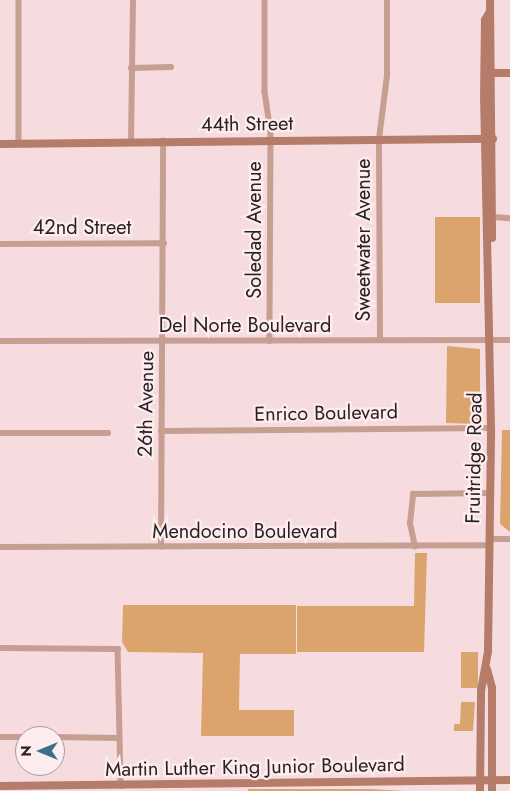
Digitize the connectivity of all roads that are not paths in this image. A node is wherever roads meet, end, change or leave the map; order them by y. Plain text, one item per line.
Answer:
1 (19, 0) edge
2 (133, 0) edge
3 (265, 0) edge
4 (387, 0) edge
5 (490, 0) edge
6 (171, 67) dead end
7 (131, 68) junction
8 (489, 73) junction
9 (510, 73) edge
10 (379, 139) junction
11 (489, 139) junction
12 (270, 140) junction
13 (131, 142) junction
14 (163, 142) junction
15 (0, 144) edge
16 (19, 144) junction
17 (494, 218) junction
18 (510, 218) edge
19 (164, 243) junction
20 (0, 244) edge
21 (490, 250) junction
22 (380, 340) junction
23 (491, 340) junction
24 (510, 340) edge
25 (0, 341) edge
26 (163, 341) junction
27 (270, 341) junction
28 (491, 428) junction
29 (160, 431) junction
30 (0, 433) edge
31 (108, 433) dead end
32 (490, 493) junction
33 (510, 539) edge
34 (489, 542) junction
35 (0, 547) edge
36 (161, 547) junction
37 (415, 547) junction
38 (0, 648) edge
39 (487, 667) junction
40 (0, 737) edge
41 (15, 737) edge
42 (65, 737) edge
43 (118, 738) junction
44 (480, 780) junction
45 (492, 780) junction
46 (510, 780) edge
47 (0, 786) edge
48 (121, 786) junction
49 (90, 789) edge
50 (480, 791) edge
51 (492, 791) edge

1 - 16 street
2 - 7 street
3 - 12 street, Soledad Avenue
4 - 10 street, Sweetwater Avenue
5 - 8 main road, Fruitridge Road
6 - 7 street
7 - 13 street
8 - 9 main road
8 - 11 main road, Fruitridge Road
10 - 11 main road, 44th Street
10 - 12 main road, 44th Street
10 - 22 street, Sweetwater Avenue
11 - 17 main road, Fruitridge Road
11 - 21 main road, Fruitridge Road
12 - 14 main road, 44th Street
12 - 27 street, Soledad Avenue
13 - 14 main road, 44th Street
13 - 16 main road, 44th Street
14 - 19 street, 26th Avenue
15 - 16 main road, 44th Street
17 - 18 street
17 - 21 main road, Fruitridge Road
19 - 20 street, 42nd Street
19 - 26 street, 26th Avenue
21 - 23 main road, Fruitridge Road
22 - 23 street, Del Norte Boulevard
22 - 27 street, Del Norte Boulevard
23 - 24 street
23 - 28 main road, Fruitridge Road
25 - 26 street, Del Norte Boulevard
26 - 27 street, Del Norte Boulevard
26 - 29 street, 26th Avenue
28 - 29 street, Enrico Boulevard
28 - 32 main road, Fruitridge Road
29 - 36 street, 26th Avenue
30 - 31 street
32 - 34 main road, Fruitridge Road
32 - 37 street
33 - 34 street, Mendocino Boulevard
34 - 37 street, Mendocino Boulevard
34 - 39 main road, Fruitridge Road
35 - 36 street, Mendocino Boulevard
36 - 37 street, Mendocino Boulevard
38 - 43 street
39 - 44 main road, Fruitridge Road
39 - 45 main road, Fruitridge Road
40 - 41 street
42 - 43 street
43 - 48 street
44 - 45 main road, Martin Luther King Junior Boulevard
44 - 48 main road, Martin Luther King Junior Boulevard
44 - 50 main road, Fruitridge Road
45 - 46 main road, Martin Luther King Junior Boulevard
45 - 51 main road, Fruitridge Road
47 - 49 main road, Martin Luther King Junior Boulevard
48 - 49 main road, Martin Luther King Junior Boulevard

